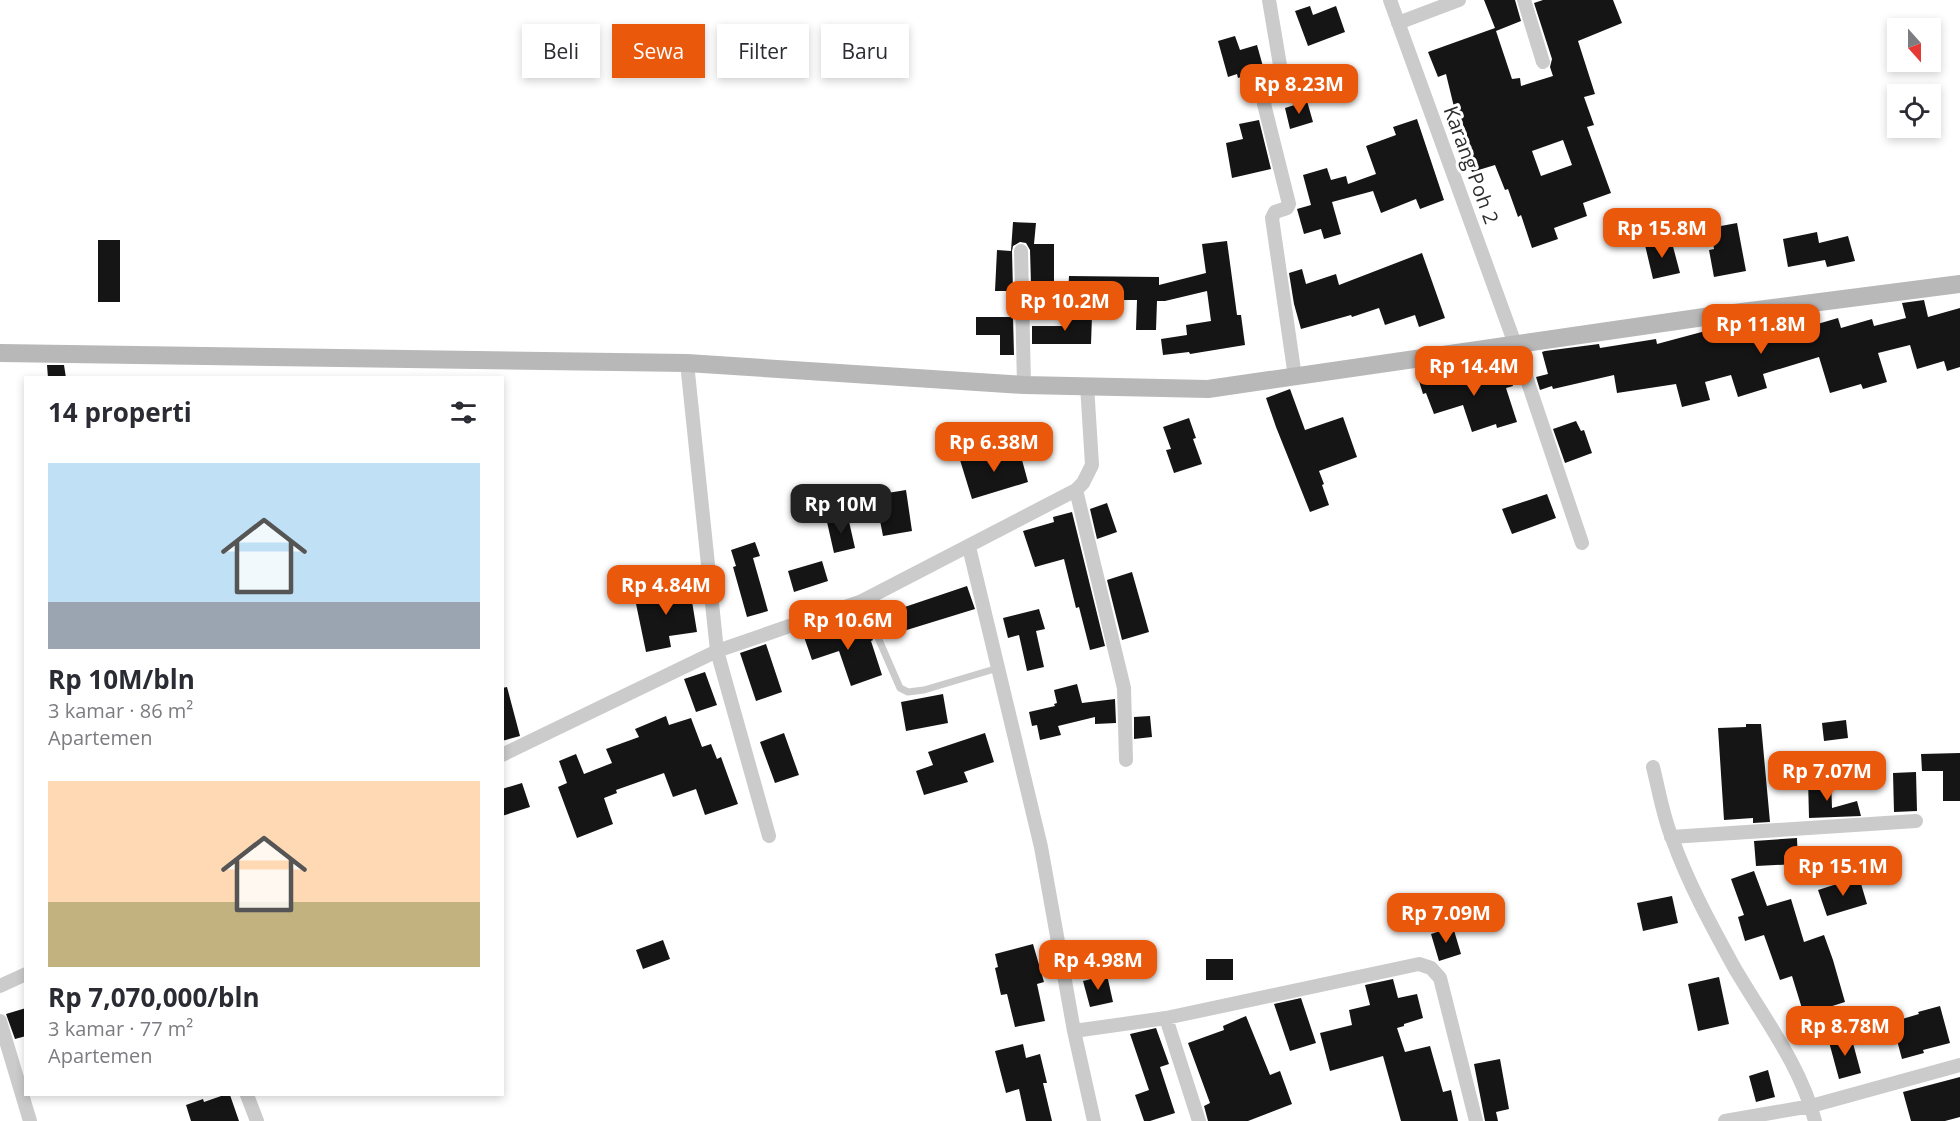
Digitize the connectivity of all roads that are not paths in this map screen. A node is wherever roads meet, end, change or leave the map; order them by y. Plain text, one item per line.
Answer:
1 (1269, 0) edge
2 (1390, 0) edge
3 (1459, 0) edge
4 (1524, 0) edge
5 (1398, 23) junction
6 (1543, 62) dead end
7 (1022, 250) dead end
8 (1960, 284) edge
9 (1515, 344) junction
10 (0, 353) edge
11 (687, 363) junction
12 (1295, 376) junction
13 (1024, 385) junction
14 (1087, 385) junction
15 (1076, 490) junction
16 (1582, 543) dead end
17 (969, 547) junction
18 (862, 601) junction
19 (717, 651) junction
20 (998, 668) junction
21 (504, 754) edge
22 (1126, 760) dead end
23 (1653, 767) dead end
24 (1916, 821) dead end
25 (769, 836) dead end
26 (1671, 837) junction
27 (24, 975) edge
28 (0, 986) edge
29 (1166, 1018) junction
30 (0, 1021) edge
31 (1074, 1031) junction
32 (1960, 1065) edge
33 (247, 1096) edge
34 (1811, 1106) junction
35 (30, 1121) edge
36 (257, 1121) edge
37 (1094, 1121) edge
38 (1198, 1121) edge
39 (1476, 1121) edge
40 (1725, 1121) edge
41 (1815, 1121) edge

1 - 12 street
2 - 5 street, Karang Poh 2
3 - 5 street
4 - 6 street
5 - 9 street, Karang Poh 2
7 - 13 street
8 - 9 main road
9 - 12 main road
9 - 16 street, Karang Poh 2
10 - 11 main road
11 - 13 main road
11 - 19 street
12 - 14 main road
13 - 14 main road
14 - 15 street
15 - 17 street
15 - 22 street
17 - 18 street
17 - 20 street
18 - 19 street
18 - 20 lane
19 - 21 street
19 - 25 street
20 - 31 street
23 - 26 street
24 - 26 street
26 - 34 street
27 - 28 street
29 - 31 street
29 - 38 street
29 - 39 street
30 - 35 street
31 - 37 street
32 - 34 street
33 - 36 street
34 - 40 street
34 - 41 street

